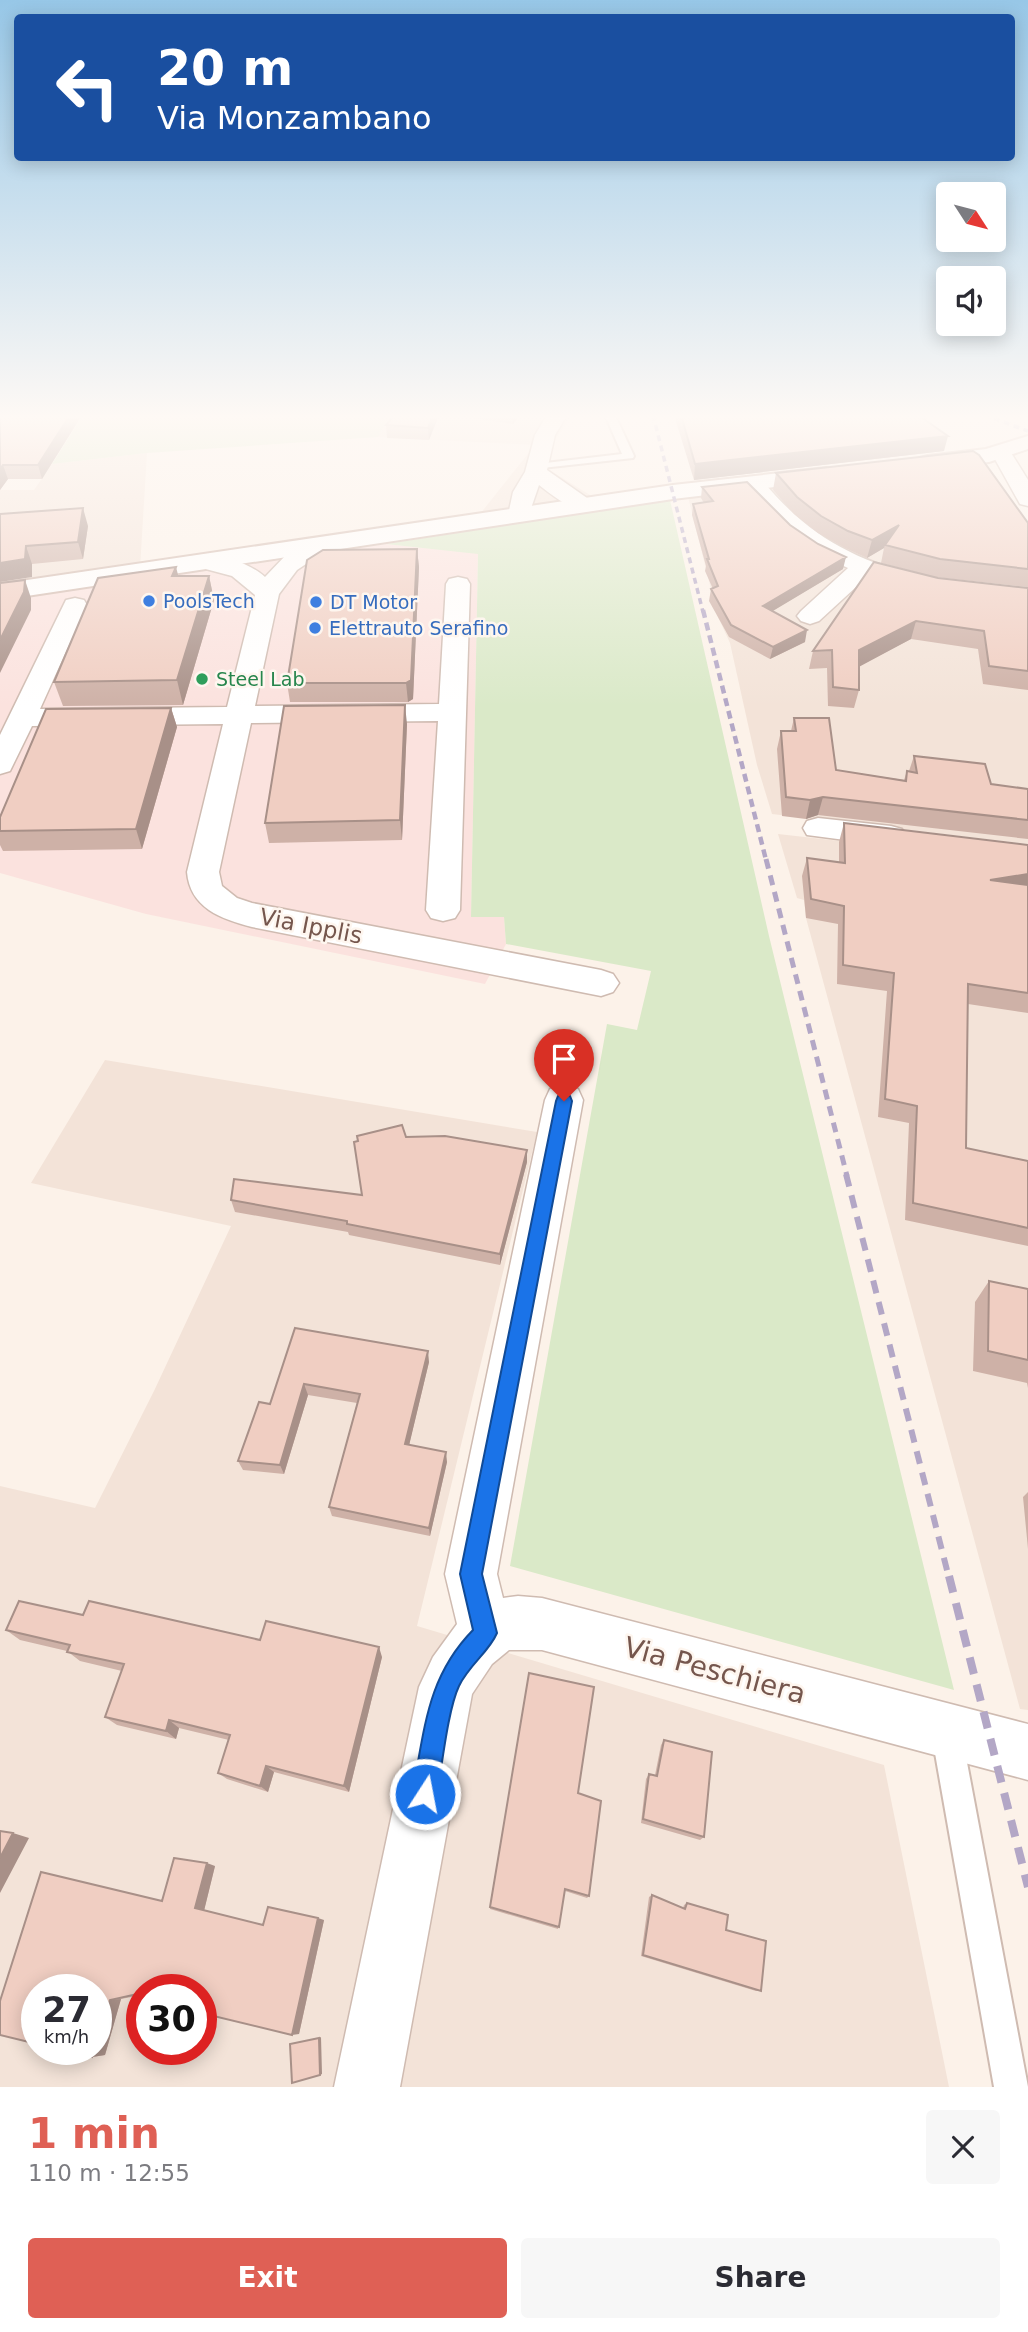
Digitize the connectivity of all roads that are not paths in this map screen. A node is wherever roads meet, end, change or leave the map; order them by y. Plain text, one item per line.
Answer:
1 (536, 512) edge
2 (778, 512) edge
3 (519, 515) joint
4 (865, 566) junction
5 (265, 574) junction
6 (458, 584) dead end
7 (937, 587) edge
8 (0, 592) edge
9 (75, 605) dead end
10 (810, 616) dead end
11 (453, 712) junction
12 (240, 713) junction
13 (22, 718) junction
14 (0, 765) edge
15 (817, 828) dead end
16 (923, 840) edge
17 (443, 910) dead end
18 (601, 983) dead end
19 (564, 1101) dead end
20 (485, 1633) junction
21 (946, 1731) junction
22 (1028, 1752) edge
23 (367, 2087) edge
24 (1010, 2087) edge

1 - 3 street
2 - 4 street
3 - 5 street
4 - 7 street
4 - 10 street
5 - 8 street
5 - 12 street, Via Ipplis
6 - 11 street
9 - 13 street
11 - 12 street
11 - 17 street
12 - 13 street
12 - 18 street, Via Ipplis
13 - 14 street
15 - 16 street
19 - 20 street
20 - 21 street, Via Peschiera
20 - 23 street
21 - 22 street, Via Peschiera
21 - 24 lane

